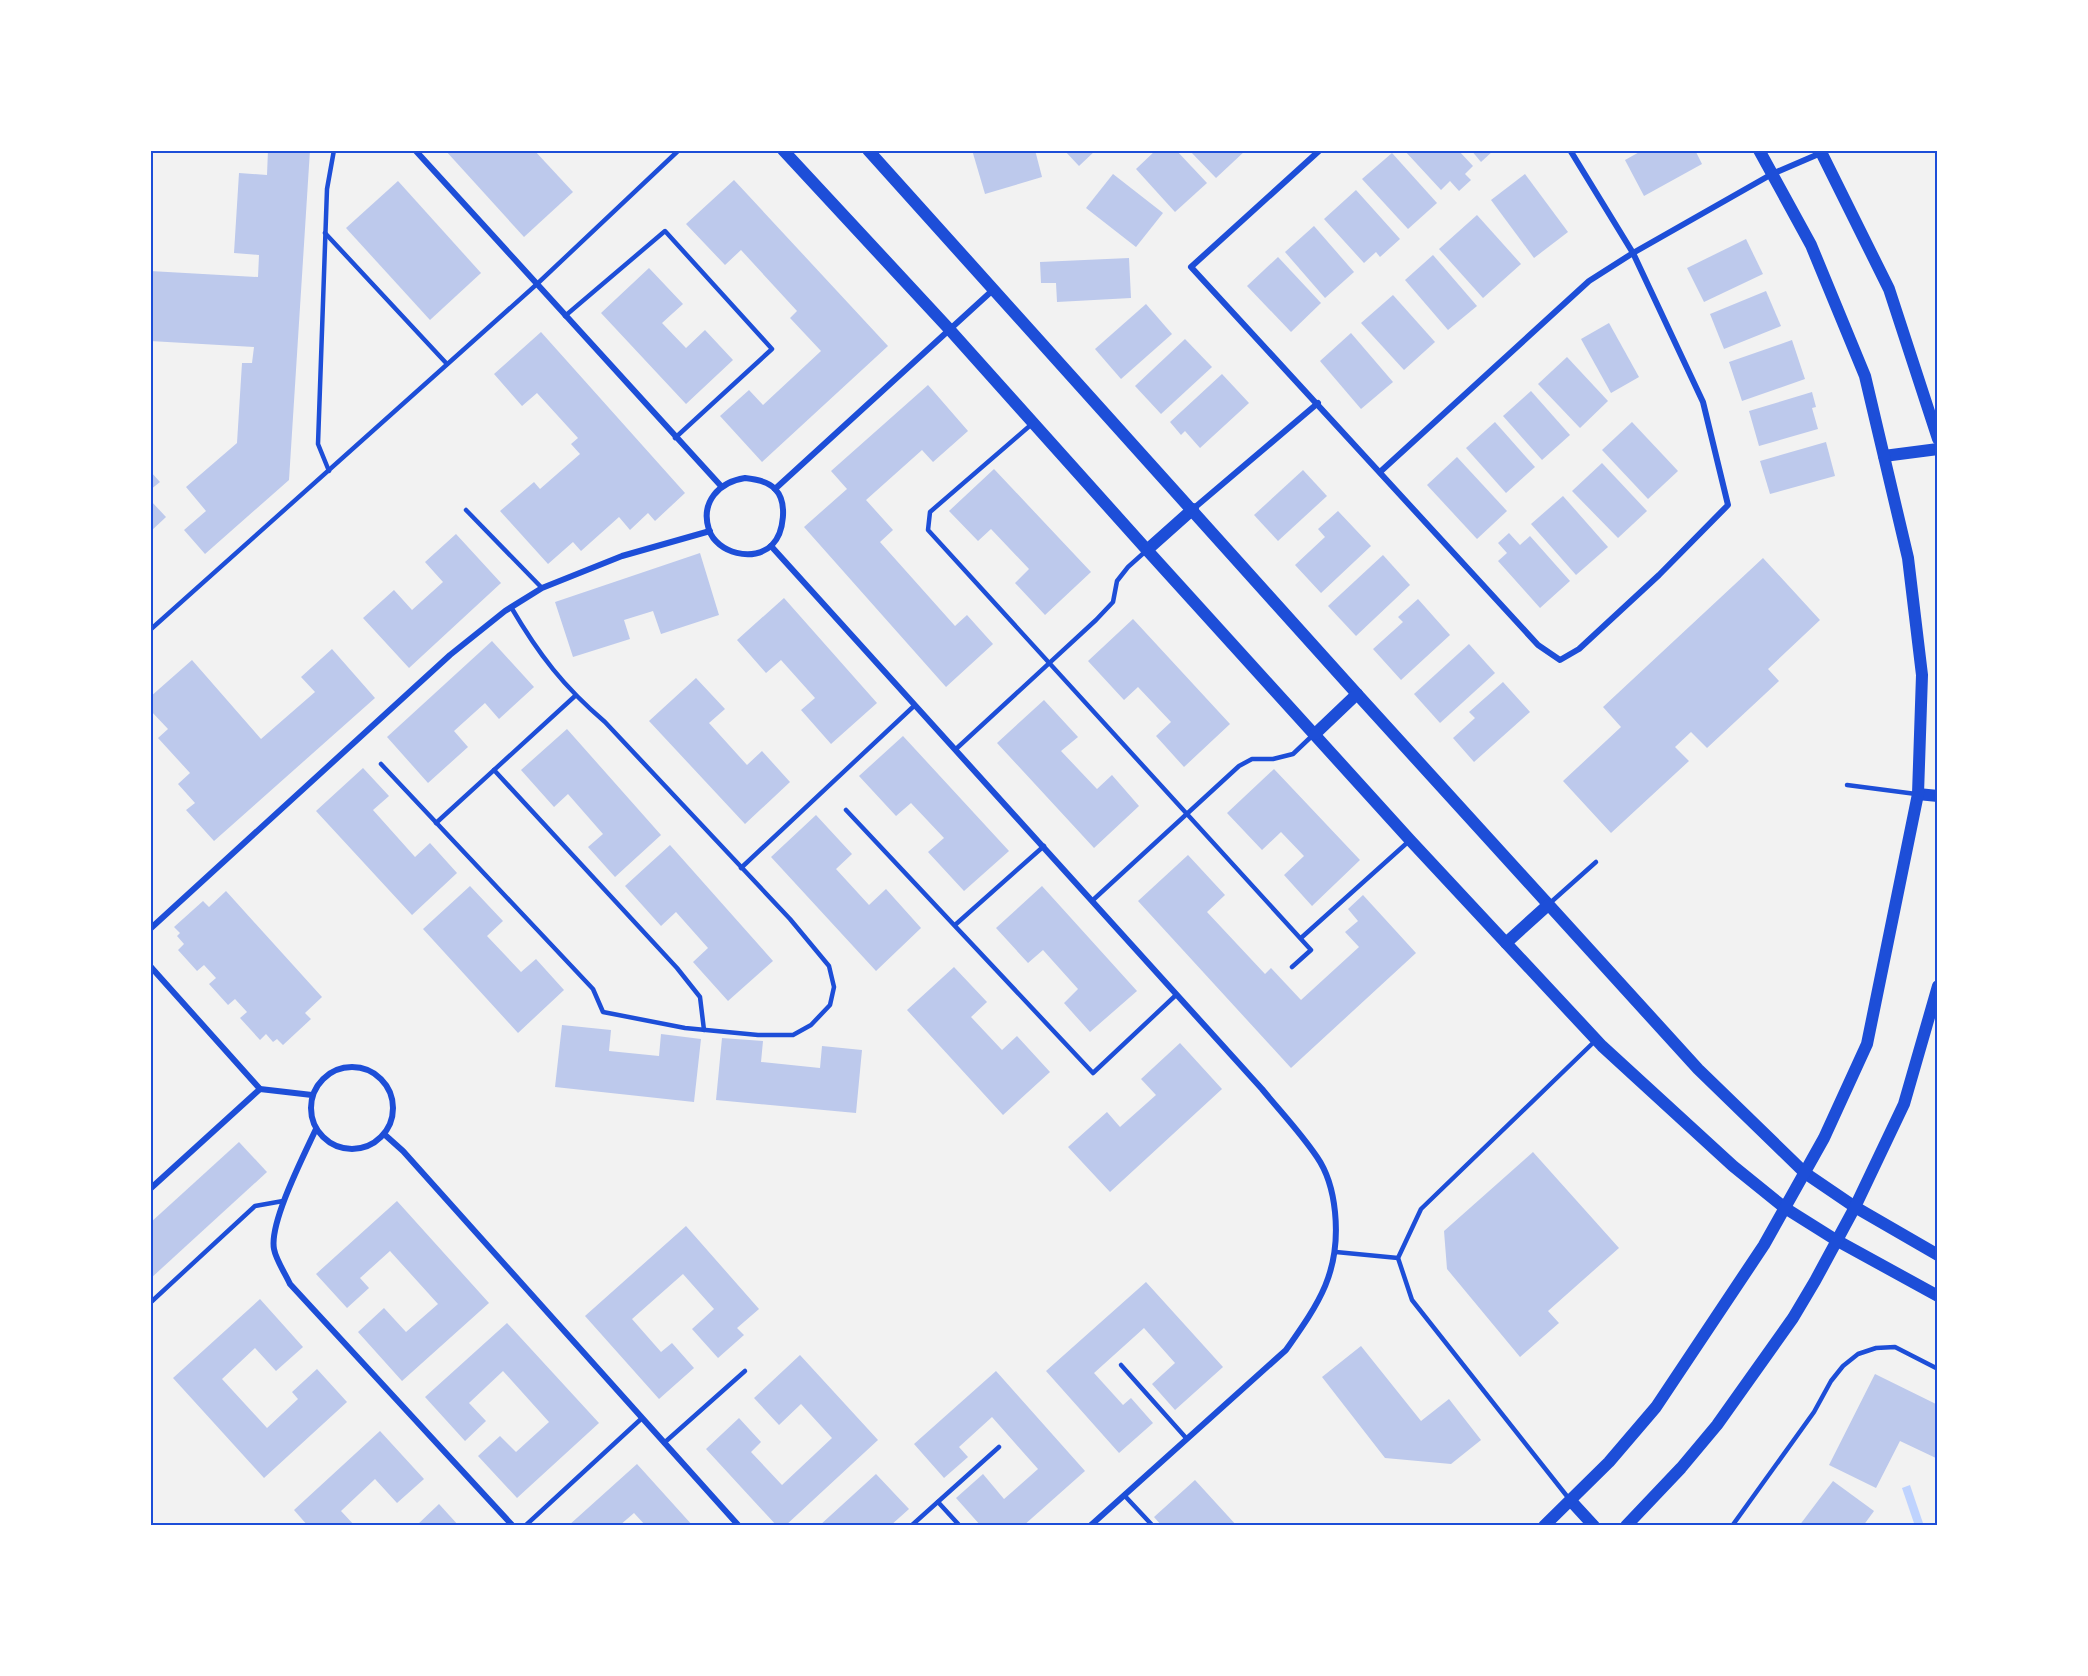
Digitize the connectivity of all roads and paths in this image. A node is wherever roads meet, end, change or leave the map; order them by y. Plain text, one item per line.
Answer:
1 (334, 150) edge
2 (415, 150) edge
3 (679, 150) edge
4 (783, 150) edge
5 (868, 150) edge
6 (1320, 150) edge
7 (1570, 150) edge
8 (1759, 150) edge
9 (1820, 152) edge
10 (1772, 174) junction
11 (325, 234) junction
12 (1634, 253) junction
13 (537, 284) junction
14 (995, 289) junction
15 (566, 316) junction
16 (950, 330) junction
17 (447, 364) junction
18 (1318, 403) junction
19 (1033, 423) junction
20 (675, 438) junction
21 (1938, 438) edge
22 (1938, 449) edge
23 (1884, 456) junction
24 (328, 471) junction
25 (1380, 472) junction
26 (721, 486) junction
27 (775, 489) junction
28 (1193, 509) junction
29 (466, 510) dead end
30 (710, 531) junction
31 (771, 546) junction
32 (1147, 550) junction
33 (542, 588) junction
34 (511, 607) junction
35 (150, 630) edge
36 (1050, 663) junction
37 (1357, 694) junction
38 (575, 696) junction
39 (915, 705) junction
40 (1315, 734) junction
41 (956, 748) junction
42 (381, 764) dead end
43 (494, 770) junction
44 (1847, 785) dead end
45 (1918, 794) junction
46 (1938, 796) edge
47 (846, 810) dead end
48 (1187, 814) junction
49 (436, 823) junction
50 (1410, 840) junction
51 (1044, 846) junction
52 (1596, 862) dead end
53 (741, 868) junction
54 (1093, 900) junction
55 (1548, 905) junction
56 (955, 925) junction
57 (150, 929) edge
58 (1301, 938) junction
59 (1506, 944) junction
60 (150, 966) edge
61 (1292, 967) dead end
62 (1938, 986) edge
63 (1176, 995) junction
64 (704, 1029) junction
65 (1596, 1040) junction
66 (260, 1089) junction
67 (312, 1095) junction
68 (316, 1129) junction
69 (384, 1134) junction
70 (1805, 1173) junction
71 (150, 1189) edge
72 (283, 1201) junction
73 (1855, 1207) junction
74 (1785, 1208) junction
75 (1836, 1240) junction
76 (1336, 1252) junction
77 (1938, 1255) edge
78 (1398, 1258) junction
79 (1938, 1296) edge
80 (150, 1304) edge
81 (1938, 1359) edge
82 (1120, 1365) dead end
83 (1936, 1368) edge
84 (745, 1371) dead end
85 (641, 1419) junction
86 (1187, 1439) junction
87 (664, 1444) junction
88 (999, 1447) dead end
89 (1124, 1495) junction
90 (1571, 1501) junction
91 (938, 1502) junction
92 (513, 1526) edge
93 (525, 1526) edge
94 (739, 1526) edge
95 (911, 1526) edge
96 (960, 1526) edge
97 (1090, 1526) edge
98 (1153, 1526) edge
99 (1544, 1526) edge
100 (1594, 1526) edge
101 (1626, 1526) edge
102 (1732, 1526) edge

1 - 11 lane
2 - 13 street
3 - 13 lane
4 - 16 main road
5 - 14 main road
6 - 18 street
7 - 12 street
8 - 10 main road
9 - 10 street
9 - 21 main road
10 - 12 street
10 - 23 main road
11 - 17 lane
11 - 24 lane
12 - 25 street
12 - 25 street
13 - 15 street
13 - 17 lane
14 - 16 street
14 - 28 main road
15 - 20 street
15 - 20 lane
16 - 19 main road
16 - 27 street
17 - 24 lane
18 - 25 street
18 - 28 street
19 - 32 main road
19 - 36 lane
20 - 26 street
22 - 23 main road
23 - 45 main road
24 - 35 lane
26 - 27 street
26 - 30 street
27 - 31 street
28 - 32 main road
28 - 37 main road
29 - 33 lane
30 - 31 street
30 - 33 street
31 - 39 street
32 - 36 lane
32 - 40 main road
33 - 34 street
34 - 38 lane
34 - 57 street
36 - 41 lane
36 - 48 lane
37 - 40 main road
37 - 55 main road
38 - 43 lane
38 - 53 lane
39 - 41 street
39 - 53 lane
40 - 48 lane
40 - 50 main road
41 - 51 street
42 - 49 lane
43 - 49 lane
43 - 64 lane
44 - 45 lane
45 - 46 main road
45 - 70 main road
47 - 56 lane
48 - 54 lane
48 - 58 lane
49 - 64 lane
50 - 58 lane
50 - 59 main road
51 - 54 street
51 - 56 lane
52 - 55 lane
53 - 64 lane
54 - 63 street
55 - 59 main road
55 - 70 main road
56 - 63 lane
58 - 61 lane
59 - 65 main road
60 - 66 street
62 - 73 main road
63 - 76 street
65 - 74 main road
65 - 78 lane
66 - 67 street
66 - 71 street
67 - 68 street
67 - 69 street
68 - 69 street
68 - 72 street
69 - 85 street
70 - 73 main road
70 - 74 main road
72 - 80 lane
72 - 92 street
73 - 75 main road
73 - 77 main road
74 - 75 main road
74 - 90 main road
75 - 79 main road
75 - 101 main road
76 - 78 lane
76 - 86 street
78 - 90 lane
81 - 83 lane
82 - 86 lane
83 - 102 lane
84 - 87 lane
85 - 87 street
85 - 93 lane
86 - 89 street
87 - 94 street
88 - 91 lane
89 - 97 street
89 - 98 lane
90 - 99 main road
90 - 100 main road
91 - 95 lane
91 - 96 lane

